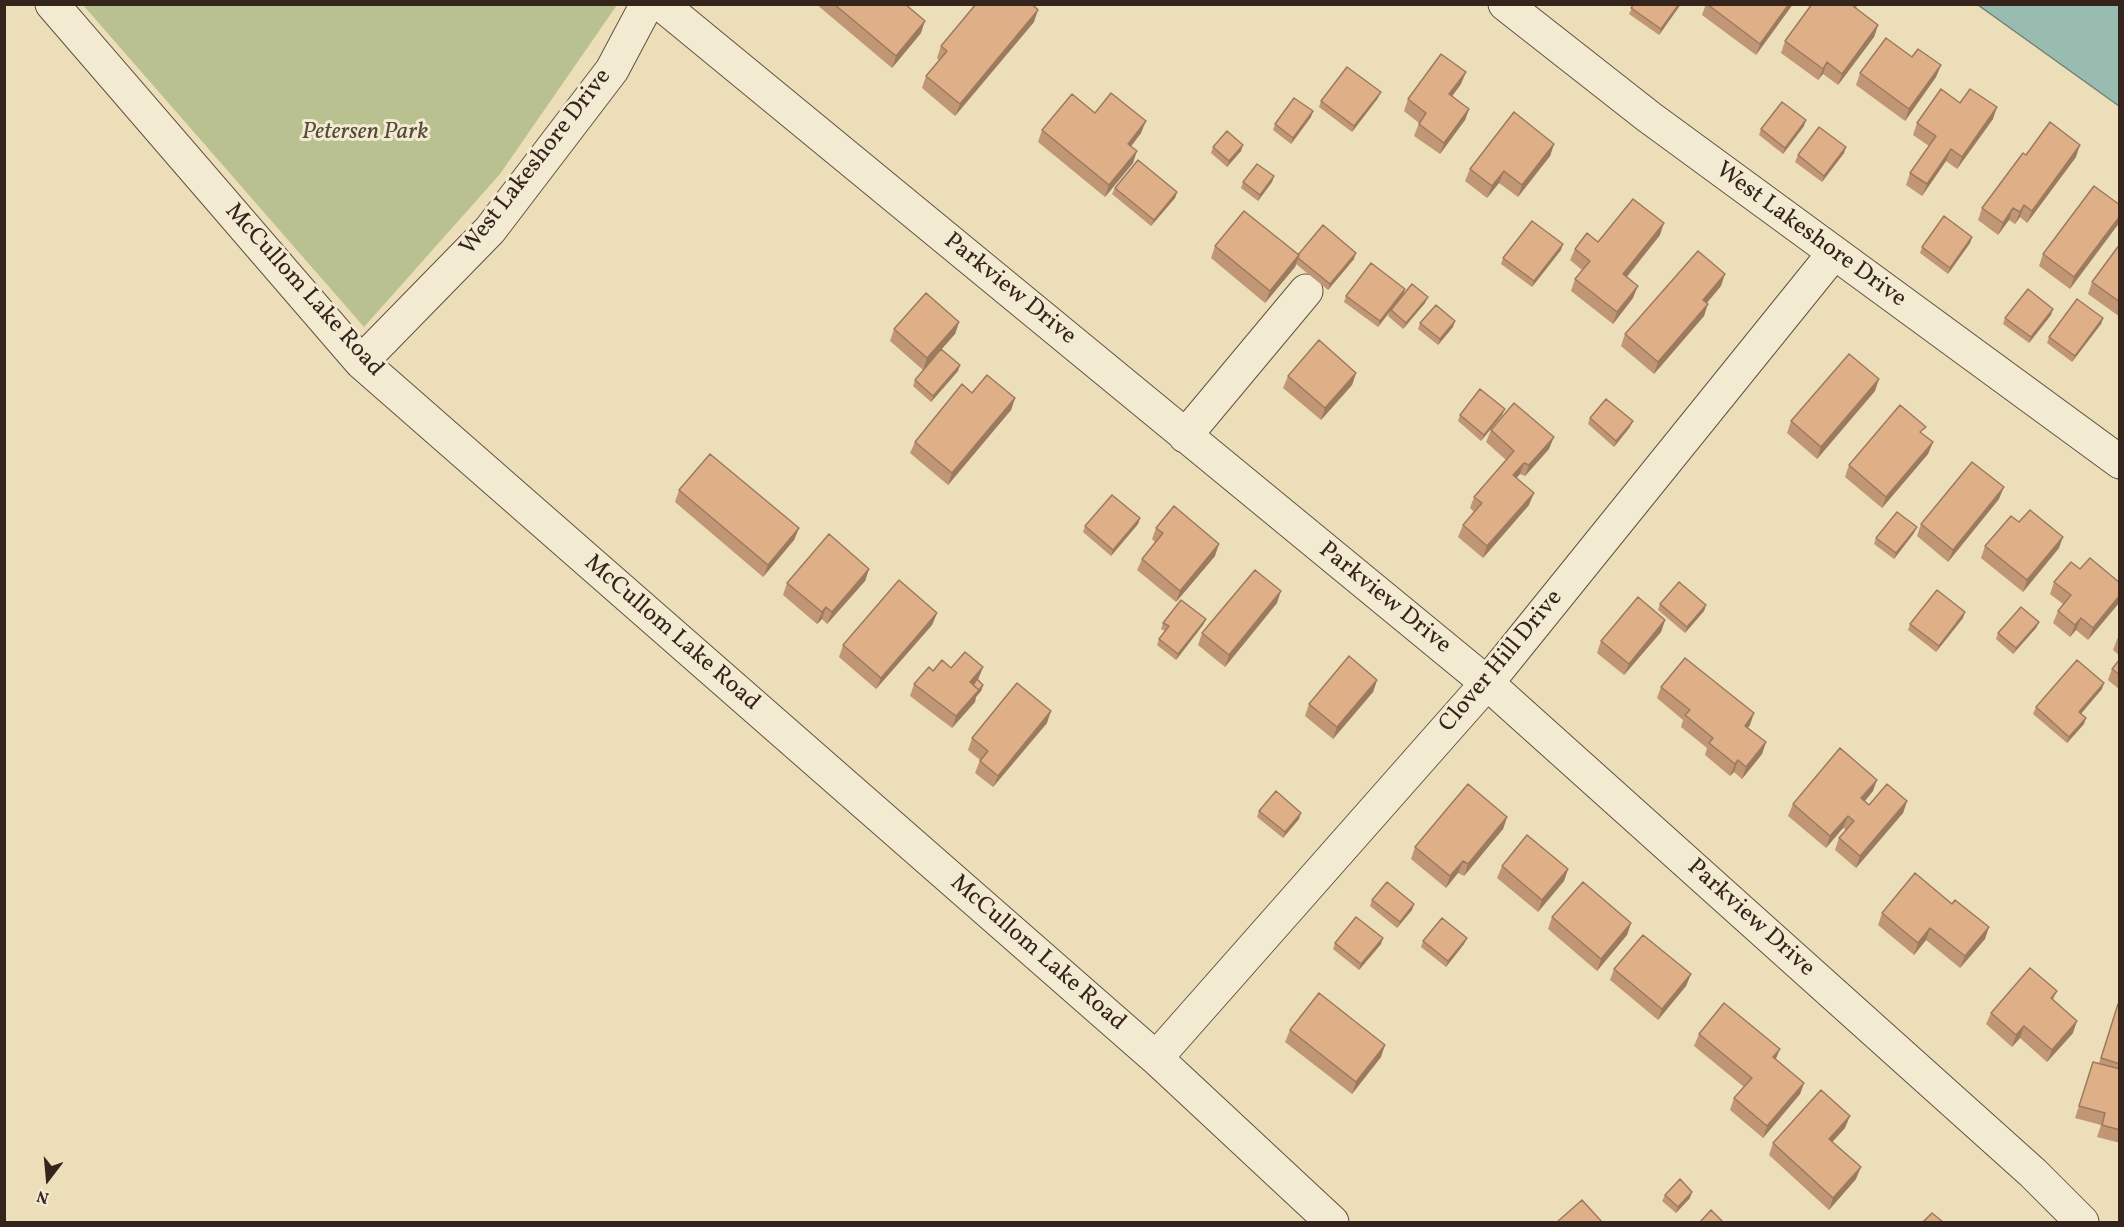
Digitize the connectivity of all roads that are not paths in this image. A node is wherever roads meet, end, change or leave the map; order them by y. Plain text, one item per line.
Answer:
1 (52, 4) edge
2 (647, 4) edge
3 (661, 4) edge
4 (1505, 4) edge
5 (1834, 253) junction
6 (1306, 291) dead end
7 (361, 362) junction
8 (1185, 436) junction
9 (2120, 462) edge
10 (1487, 683) junction
11 (1156, 1058) junction
12 (1332, 1222) edge
13 (2082, 1222) edge

1 - 7 street, McCullom Lake Road
2 - 7 street, West Lakeshore Drive
3 - 8 street, Parkview Drive
4 - 5 street, West Lakeshore Drive
5 - 9 street, West Lakeshore Drive
5 - 10 street, Clover Hill Drive
6 - 8 street
7 - 11 street, McCullom Lake Road
8 - 10 street, Parkview Drive
10 - 11 street, Clover Hill Drive
10 - 13 street, Parkview Drive
11 - 12 street, McCullom Lake Road

